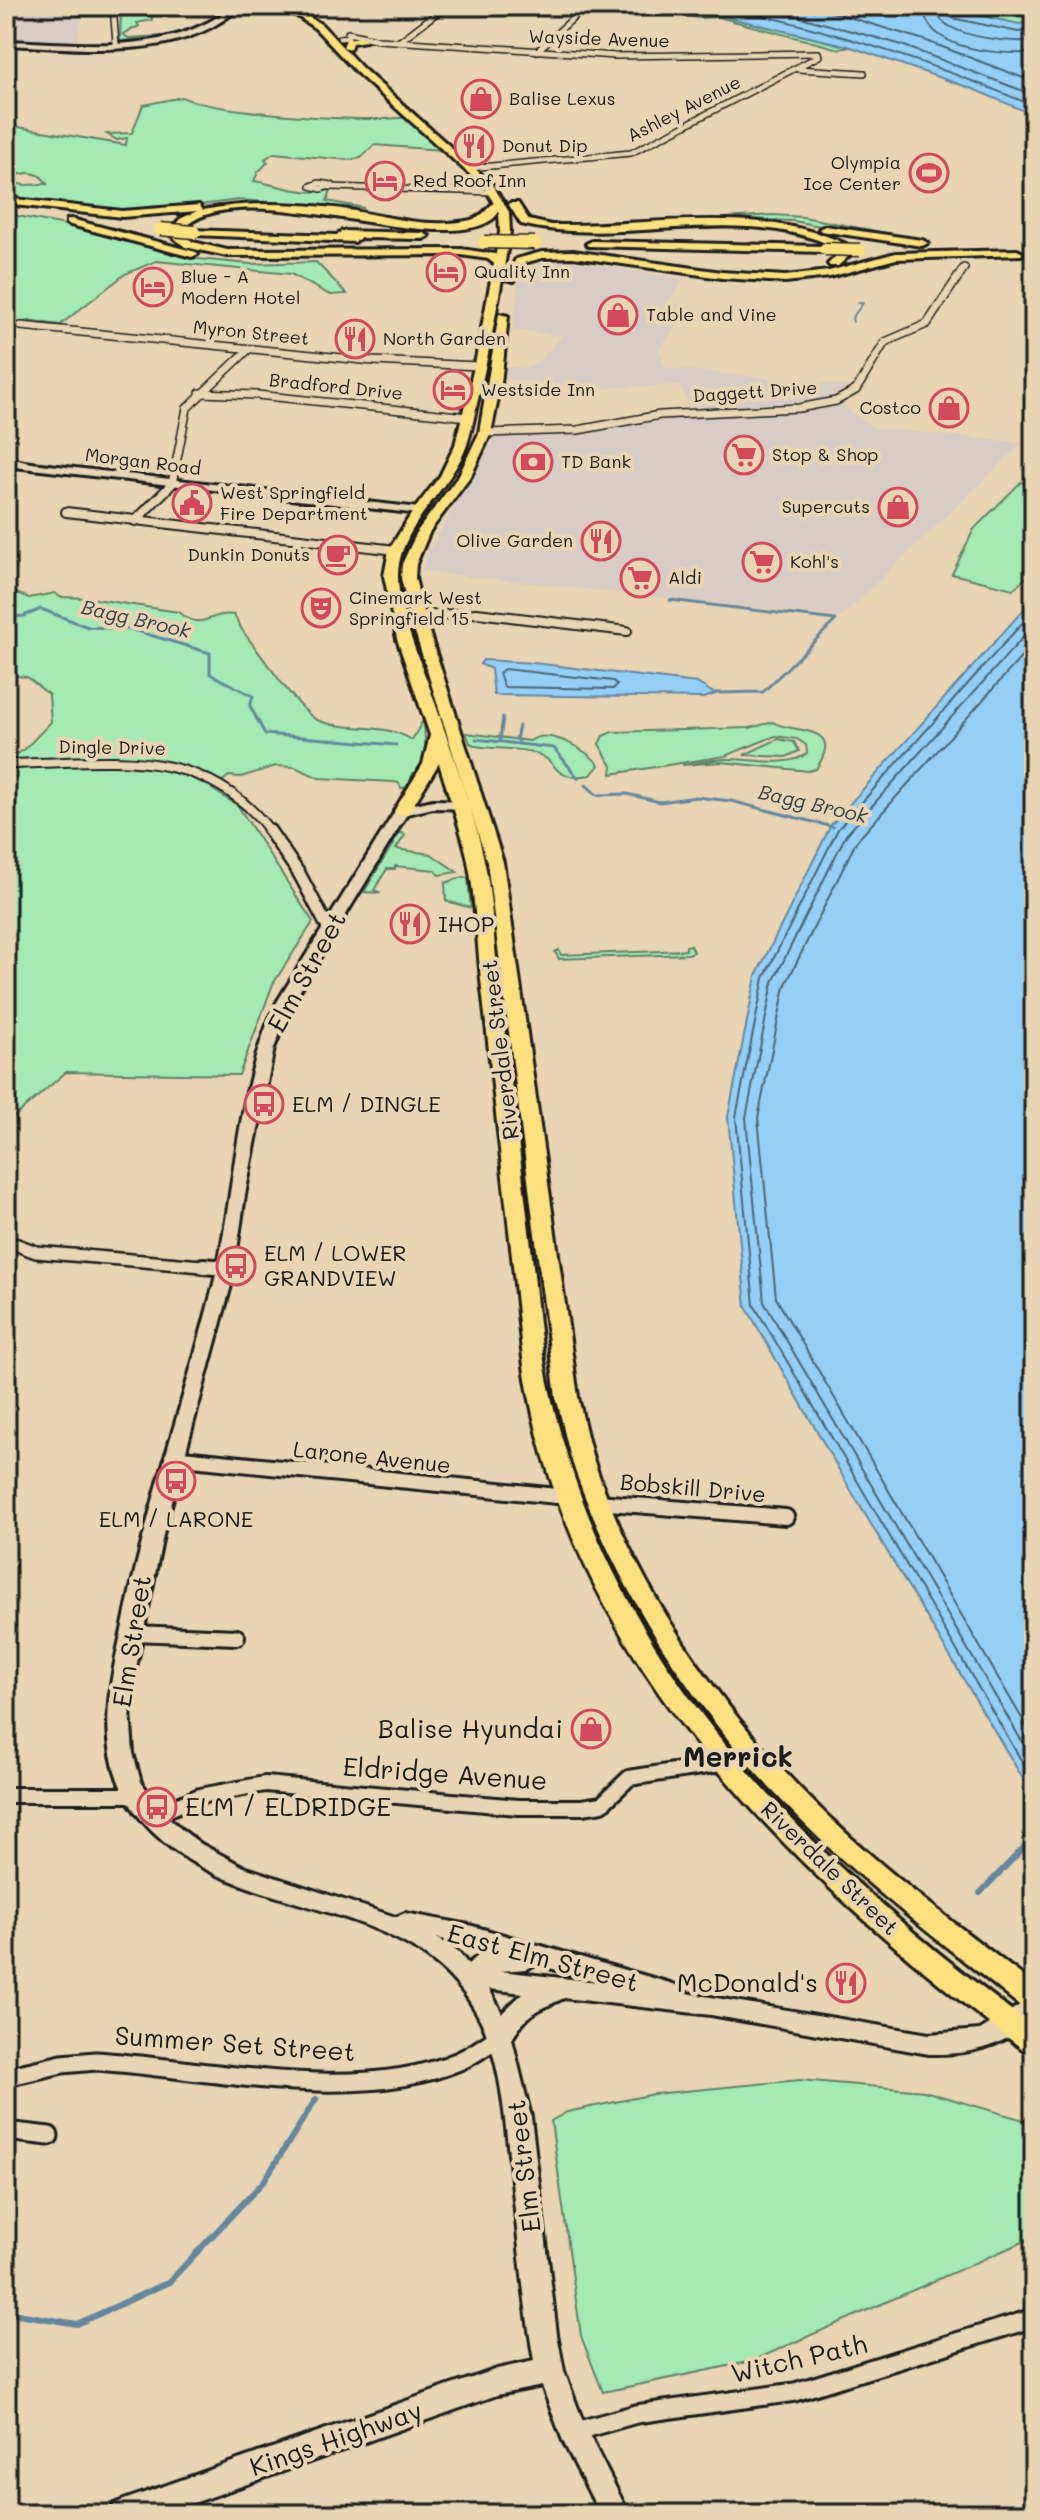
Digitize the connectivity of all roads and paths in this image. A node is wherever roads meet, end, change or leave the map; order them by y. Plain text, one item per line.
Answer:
1 (113, 6) edge
2 (237, 6) edge
3 (289, 6) edge
4 (446, 6) edge
5 (517, 6) edge
6 (327, 30) junction
7 (344, 36) junction
8 (363, 39) junction
9 (379, 40) junction
10 (400, 41) junction
11 (6, 43) edge
12 (116, 44) junction
13 (347, 47) junction
14 (537, 51) junction
15 (818, 53) joint
16 (795, 69) junction
17 (864, 73) dead end
18 (474, 167) junction
19 (330, 187) dead end
20 (497, 197) junction
21 (514, 205) junction
22 (7, 206) edge
23 (338, 212) junction
24 (203, 214) junction
25 (576, 229) junction
26 (484, 240) junction
27 (534, 240) junction
28 (822, 243) junction
29 (192, 246) junction
30 (1014, 251) junction
31 (1034, 251) edge
32 (445, 252) junction
33 (839, 261) junction
34 (501, 266) junction
35 (964, 268) dead end
36 (695, 271) junction
37 (508, 290) junction
38 (21, 326) dead end
39 (249, 349) junction
40 (480, 362) junction
41 (200, 393) junction
42 (468, 417) junction
43 (489, 417) junction
44 (530, 431) junction
45 (485, 433) junction
46 (462, 439) junction
47 (6, 461) edge
48 (172, 484) junction
49 (419, 511) junction
50 (439, 511) junction
51 (66, 512) dead end
52 (135, 521) junction
53 (396, 550) junction
54 (417, 616) junction
55 (401, 626) junction
56 (627, 631) dead end
57 (433, 664) junction
58 (436, 730) junction
59 (6, 764) edge
60 (466, 806) junction
61 (398, 818) junction
62 (329, 930) junction
63 (12, 1243) dead end
64 (226, 1268) junction
65 (172, 1457) junction
66 (567, 1497) junction
67 (597, 1502) junction
68 (786, 1517) dead end
69 (132, 1633) junction
70 (237, 1637) dead end
71 (727, 1763) junction
72 (6, 1795) edge
73 (137, 1795) junction
74 (152, 1816) junction
75 (374, 1916) junction
76 (555, 1960) junction
77 (468, 1977) junction
78 (573, 1991) junction
79 (1034, 2004) edge
80 (711, 2005) junction
81 (1011, 2025) junction
82 (501, 2036) junction
83 (1034, 2042) edge
84 (6, 2077) edge
85 (6, 2131) edge
86 (49, 2136) dead end
87 (1034, 2318) edge
88 (550, 2371) junction
89 (573, 2432) junction
90 (124, 2514) edge
91 (615, 2514) edge

1 - 12 street
2 - 12 main road
3 - 6 main road
4 - 10 street
5 - 14 street
6 - 7 main road
6 - 18 main road
7 - 8 street, Wayside Avenue
7 - 9 street, Wayside Avenue
7 - 13 main road
8 - 9 street, Wayside Avenue
8 - 13 main road
9 - 10 street, Wayside Avenue
10 - 14 street, Wayside Avenue
11 - 12 main road
13 - 18 main road
14 - 15 street, Wayside Avenue
15 - 16 street, Ashley Avenue
16 - 17 street
16 - 18 street, Ashley Avenue
18 - 20 main road
18 - 21 main road
19 - 20 street
20 - 23 highway
20 - 34 main road, Riverdale Street
21 - 25 highway
21 - 37 main road, Riverdale Street
22 - 23 highway
22 - 26 highway, bridge
22 - 32 highway
23 - 24 highway
24 - 26 highway
24 - 29 highway
25 - 28 highway
25 - 30 highway
26 - 27 highway, bridge
26 - 29 highway
27 - 28 highway
27 - 28 highway
27 - 33 highway
28 - 30 highway, bridge
28 - 33 highway
29 - 32 highway
30 - 31 highway
30 - 36 highway
32 - 34 highway
33 - 36 highway
34 - 40 main road, Riverdale Street
35 - 44 street, Daggett Drive
36 - 37 highway
37 - 43 main road, Riverdale Street
38 - 39 street, Myron Street
39 - 40 street, Myron Street
39 - 41 street
40 - 42 main road, Riverdale Street
40 - 45 main road
41 - 42 street, Bradford Drive
41 - 48 street
42 - 46 main road, Riverdale Street
43 - 44 street
43 - 45 main road, Riverdale Street
44 - 45 street, Daggett Drive
45 - 46 main road
45 - 50 main road, Riverdale Street
46 - 49 main road, Riverdale Street
47 - 48 main road, Morgan Road
48 - 49 main road, Morgan Road
48 - 52 street
49 - 50 main road
49 - 53 main road, Riverdale Street
50 - 54 main road, Riverdale Street
51 - 52 street
52 - 53 street
53 - 55 main road, Riverdale Street
54 - 56 street
54 - 57 main road, Riverdale Street
55 - 57 main road
55 - 58 main road, Riverdale Street
57 - 60 main road, Riverdale Street
58 - 60 main road, Riverdale Street
58 - 61 main road
59 - 62 street, Dingle Drive
60 - 61 main road
60 - 66 main road, Riverdale Street
60 - 67 main road, Riverdale Street
61 - 62 main road, Elm Street
62 - 64 main road, Elm Street
63 - 64 street
64 - 65 main road, Elm Street
65 - 66 street, Larone Avenue
65 - 69 main road, Elm Street
66 - 71 main road, Riverdale Street
67 - 68 street, Bobskill Drive
67 - 79 main road, Riverdale Street
69 - 70 street
69 - 73 main road, Elm Street
71 - 74 street, Eldridge Avenue
71 - 81 main road, Riverdale Street
72 - 73 street
73 - 74 main road, Elm Street
74 - 75 main road, Elm Street
75 - 76 main road, East Elm Street
75 - 77 main road, Elm Street
76 - 77 main road
76 - 80 main road, East Elm Street
77 - 78 main road, East Elm Street
77 - 82 main road, Elm Street
78 - 80 main road, East Elm Street
78 - 82 main road
79 - 81 main road, East Elm Street
80 - 81 main road, East Elm Street
81 - 83 main road, Riverdale Street
82 - 84 street, Summer Set Street
82 - 88 main road, Elm Street
85 - 86 street
87 - 89 street, Witch Path
88 - 89 main road, Elm Street
88 - 90 main road, Kings Highway
89 - 91 main road, Elm Street

